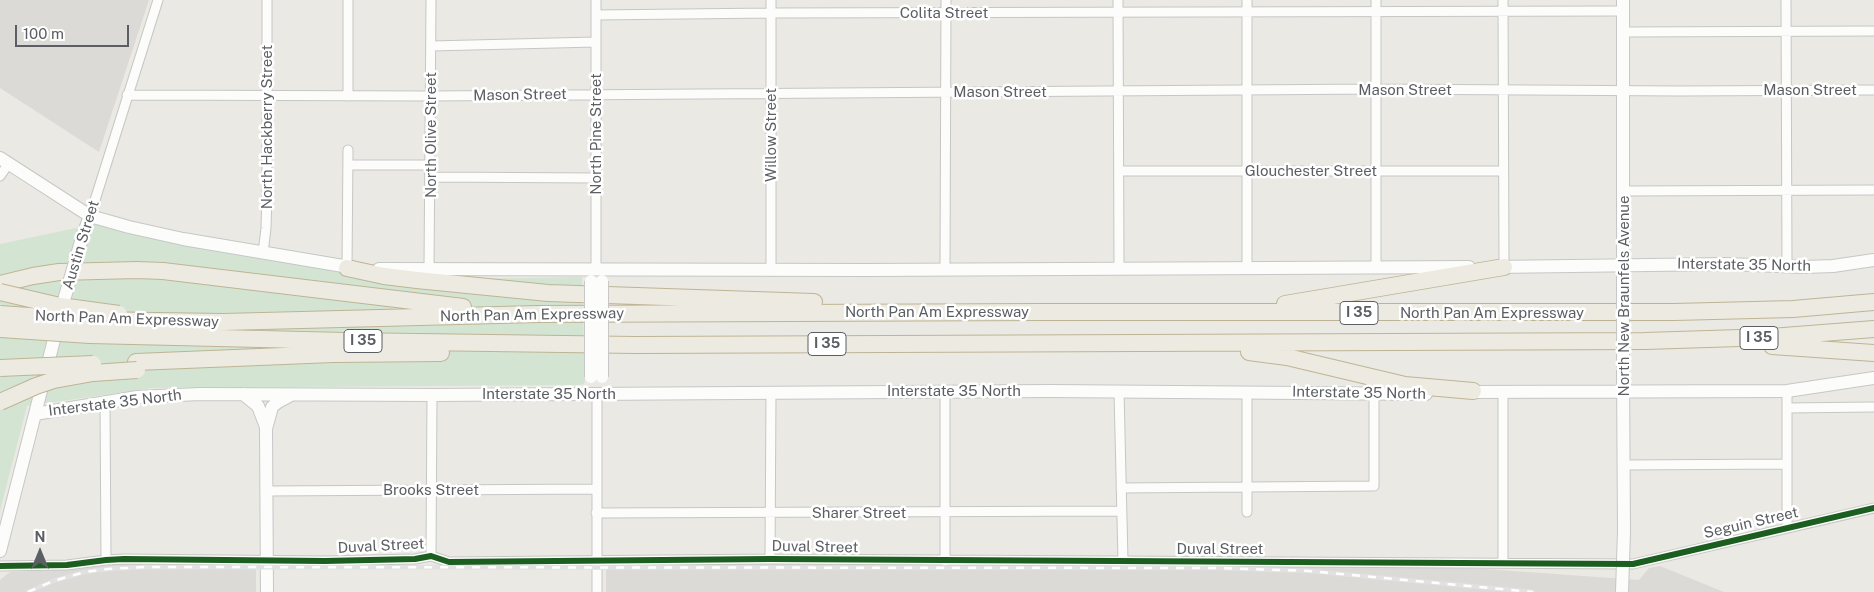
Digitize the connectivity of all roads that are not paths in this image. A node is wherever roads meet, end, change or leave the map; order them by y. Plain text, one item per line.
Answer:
1 (158, 0) edge
2 (267, 0) edge
3 (348, 0) edge
4 (431, 0) edge
5 (596, 0) edge
6 (771, 0) edge
7 (946, 0) edge
8 (1118, 0) edge
9 (1246, 0) edge
10 (1376, 0) edge
11 (1503, 0) edge
12 (1786, 0) edge
13 (1623, 6) edge
14 (1376, 11) junction
15 (1503, 11) junction
16 (1118, 12) junction
17 (1246, 12) junction
18 (771, 13) junction
19 (946, 14) junction
20 (596, 15) junction
21 (1786, 31) junction
22 (1623, 32) junction
23 (1874, 32) edge
24 (596, 42) junction
25 (431, 46) junction
26 (1376, 89) junction
27 (1503, 90) junction
28 (1623, 90) junction
29 (1787, 90) junction
30 (1874, 90) edge
31 (1119, 91) junction
32 (1247, 91) junction
33 (945, 92) junction
34 (771, 93) junction
35 (596, 94) junction
36 (126, 96) junction
37 (266, 96) junction
38 (348, 96) junction
39 (430, 96) junction
40 (348, 150) dead end
41 (4, 160) edge
42 (348, 166) junction
43 (431, 166) junction
44 (1375, 170) junction
45 (1119, 171) junction
46 (1246, 171) junction
47 (1503, 171) junction
48 (0, 176) edge
49 (431, 177) junction
50 (596, 178) junction
51 (1788, 190) junction
52 (1874, 190) edge
53 (1624, 191) junction
54 (90, 216) junction
55 (263, 254) junction
56 (1874, 260) edge
57 (1624, 266) junction
58 (1504, 267) junction
59 (1787, 267) junction
60 (347, 268) junction
61 (596, 268) junction
62 (1119, 268) junction
63 (1247, 268) junction
64 (1376, 268) junction
65 (945, 269) junction
66 (430, 270) junction
67 (771, 270) junction
68 (0, 284) edge
69 (0, 292) edge
70 (1874, 292) edge
71 (1874, 302) edge
72 (941, 312) junction
73 (1044, 312) junction
74 (1674, 312) junction
75 (0, 314) edge
76 (538, 314) junction
77 (256, 320) junction
78 (90, 328) junction
79 (0, 329) edge
80 (1874, 329) edge
81 (1645, 341) junction
82 (1019, 343) junction
83 (635, 345) junction
84 (1874, 352) edge
85 (136, 366) junction
86 (0, 368) edge
87 (1874, 378) edge
88 (945, 391) junction
89 (1119, 391) junction
90 (1473, 391) junction
91 (1787, 391) junction
92 (771, 392) junction
93 (1247, 392) junction
94 (1503, 392) junction
95 (1624, 392) junction
96 (1374, 393) junction
97 (243, 394) junction
98 (293, 394) junction
99 (596, 394) junction
100 (432, 395) junction
101 (0, 402) edge
102 (105, 402) junction
103 (1874, 407) edge
104 (1787, 408) junction
105 (35, 414) junction
106 (266, 429) junction
107 (1787, 464) junction
108 (1623, 465) junction
109 (1247, 486) junction
110 (1121, 488) junction
111 (596, 489) junction
112 (430, 490) junction
113 (266, 491) junction
114 (1874, 508) edge
115 (1121, 511) junction
116 (1247, 512) dead end
117 (596, 513) junction
118 (770, 513) junction
119 (945, 513) junction
120 (1787, 528) junction
121 (0, 551) edge
122 (430, 556) junction
123 (770, 559) junction
124 (106, 560) junction
125 (266, 561) junction
126 (945, 561) junction
127 (1122, 561) junction
128 (596, 562) junction
129 (1503, 562) junction
130 (1633, 564) joint
131 (0, 566) edge
132 (266, 592) edge
133 (597, 592) edge
134 (1622, 592) edge

1 - 36 street, Austin Street
2 - 37 street, North Hackberry Street
3 - 38 street
4 - 25 street, North Olive Street
5 - 20 street, North Pine Street
6 - 18 street, Willow Street
7 - 19 street
8 - 16 street
9 - 17 street
10 - 14 street
11 - 15 street
12 - 21 street
13 - 15 street, Colita Street
13 - 22 main road, North New Braunfels Avenue
14 - 15 street, Colita Street
14 - 17 street, Colita Street
14 - 26 street
15 - 27 street
16 - 17 street, Colita Street
16 - 19 street, Colita Street
16 - 31 street
17 - 32 street
18 - 19 street, Colita Street
18 - 20 street, Colita Street
18 - 34 street, Willow Street
19 - 33 street
20 - 24 street, North Pine Street
21 - 22 street
21 - 23 street
21 - 29 street
22 - 28 main road, North New Braunfels Avenue
24 - 25 street
24 - 35 street, North Pine Street
25 - 39 street, North Olive Street
26 - 27 street, Mason Street
26 - 32 street, Mason Street
26 - 44 street
27 - 28 street, Mason Street
27 - 47 street
28 - 29 street, Mason Street
28 - 53 main road, North New Braunfels Avenue
29 - 30 street, Mason Street
29 - 51 street
31 - 32 street, Mason Street
31 - 33 street, Mason Street
31 - 45 street
32 - 46 street
33 - 34 street, Mason Street
33 - 65 street
34 - 35 street, Mason Street
34 - 67 street, Willow Street
35 - 39 street, Mason Street
35 - 50 street, North Pine Street
36 - 37 street, Mason Street
36 - 54 street, Austin Street
37 - 38 street, Mason Street
37 - 55 street, North Hackberry Street
38 - 39 street, Mason Street
39 - 43 street, North Olive Street
40 - 42 street
41 - 48 street
41 - 54 main road, Interstate 35 North
42 - 43 street
42 - 60 street
43 - 49 street, North Olive Street
44 - 46 street, Glouchester Street
44 - 47 street, Glouchester Street
44 - 64 street
45 - 46 street, Glouchester Street
45 - 62 street
46 - 63 street
47 - 58 street
49 - 50 street
49 - 66 street, North Olive Street
50 - 61 street, North Pine Street
51 - 52 street
51 - 53 street
51 - 59 street
53 - 57 main road, North New Braunfels Avenue
54 - 55 main road, Interstate 35 North
54 - 105 main road, Austin Street, bridge
55 - 60 main road, Interstate 35 North
56 - 59 main road, Interstate 35 North
57 - 58 main road, Interstate 35 North
57 - 59 main road, Interstate 35 North
57 - 95 main road, North New Braunfels Avenue, bridge
58 - 64 main road, Interstate 35 North
58 - 73 highway
60 - 66 main road, Interstate 35 North
60 - 72 highway
61 - 66 main road, Interstate 35 North
61 - 67 main road, Interstate 35 North
61 - 99 main road, North Pine Street, bridge
62 - 63 main road, Interstate 35 North
62 - 65 main road, Interstate 35 North
63 - 64 main road, Interstate 35 North
65 - 67 main road, Interstate 35 North
68 - 76 highway
69 - 77 highway, bridge
70 - 74 highway
71 - 74 highway, North Pan Am Expressway / I 35
72 - 73 highway, North Pan Am Expressway / I 35
72 - 76 highway, North Pan Am Expressway / I 35
73 - 74 highway, North Pan Am Expressway / I 35
75 - 78 highway, North Pan Am Expressway / I 35, bridge
76 - 77 highway, North Pan Am Expressway / I 35
77 - 78 highway, North Pan Am Expressway / I 35
78 - 79 highway, North Pan Am Expressway / I 35, bridge
78 - 83 highway, North Pan Am Expressway / I 35
80 - 81 highway, North Pan Am Expressway / I 35
81 - 82 highway, North Pan Am Expressway / I 35
81 - 84 highway
82 - 83 highway, North Pan Am Expressway / I 35
82 - 90 highway
83 - 85 highway
85 - 86 highway, bridge
85 - 101 highway, bridge
87 - 91 main road, Interstate 35 North
88 - 89 main road, Interstate 35 North
88 - 92 main road, Interstate 35 North
88 - 119 street
89 - 93 main road, Interstate 35 North
89 - 110 street
90 - 94 main road, Interstate 35 North
90 - 96 main road, Interstate 35 North
91 - 95 main road, Interstate 35 North
91 - 104 street
92 - 99 main road, Interstate 35 North
92 - 118 street
93 - 96 main road, Interstate 35 North
93 - 109 street
94 - 95 main road, Interstate 35 North
94 - 129 street
95 - 108 main road, North New Braunfels Avenue
96 - 109 street
97 - 98 main road, Interstate 35 North
97 - 102 main road, Interstate 35 North
97 - 106 main road
98 - 100 main road, Interstate 35 North
98 - 106 main road
99 - 100 main road, Interstate 35 North
99 - 111 street, North Pine Street
100 - 112 street
102 - 105 main road, Interstate 35 North
102 - 124 street
103 - 104 street
104 - 107 street
105 - 121 main road, Austin Street
106 - 113 main road
107 - 108 street
107 - 120 street
108 - 134 main road, North New Braunfels Avenue, bridge
109 - 110 street
109 - 116 street
110 - 115 street
111 - 112 street, Brooks Street
111 - 117 street, North Pine Street
112 - 113 street, Brooks Street
112 - 122 street
113 - 125 main road
114 - 120 street, Seguin Street
115 - 119 street, Sharer Street
115 - 127 street
117 - 118 street, Sharer Street
117 - 128 street, North Pine Street
118 - 119 street, Sharer Street
118 - 123 street
119 - 126 street
120 - 130 street, Seguin Street
122 - 125 street, Duval Street
122 - 128 street, Duval Street
123 - 126 street, Duval Street
123 - 128 street, Duval Street
124 - 125 street, Duval Street
124 - 131 street, Duval Street
125 - 132 main road
126 - 127 street, Duval Street
127 - 129 street, Duval Street
128 - 133 street, North Pine Street
129 - 130 street, Duval Street

